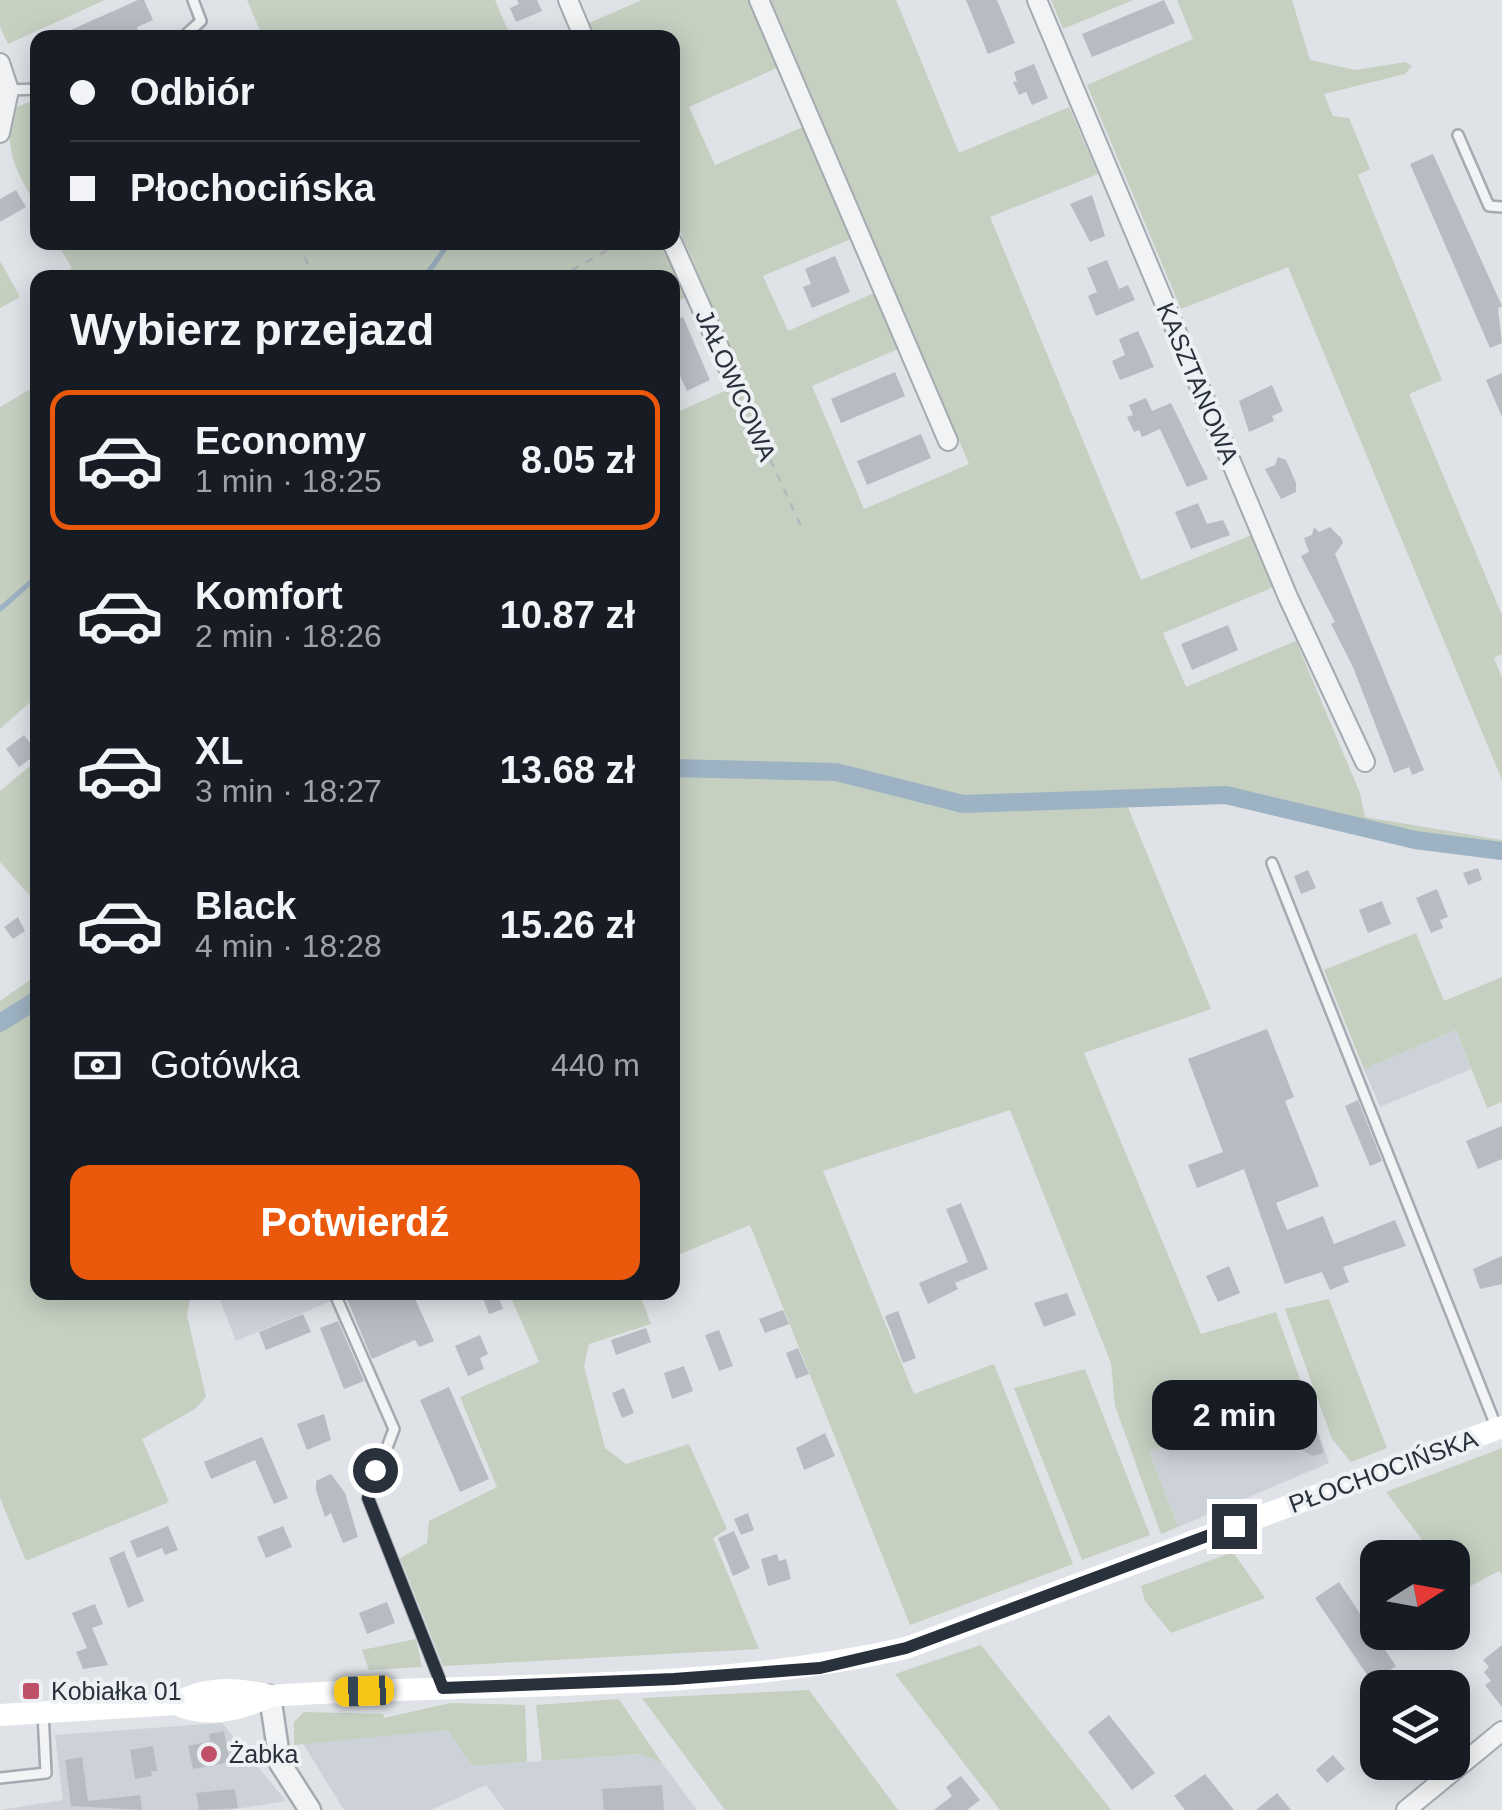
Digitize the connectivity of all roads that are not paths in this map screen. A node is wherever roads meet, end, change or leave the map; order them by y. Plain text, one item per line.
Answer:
1 (192, 0) edge
2 (568, 0) edge
3 (760, 0) edge
4 (1037, 0) edge
5 (191, 30) edge
6 (581, 30) edge
7 (1, 65) edge
8 (30, 89) edge
9 (9, 90) junction
10 (0, 133) edge
11 (1458, 135) dead end
12 (1502, 208) edge
13 (676, 250) edge
14 (730, 372) road end
15 (948, 441) dead end
16 (1364, 762) dead end
17 (1272, 863) dead end
18 (338, 1300) edge
19 (1500, 1428) edge
20 (443, 1688) junction
21 (270, 1696) junction
22 (43, 1712) junction
23 (0, 1715) edge
24 (1502, 1731) edge
25 (0, 1778) edge
26 (310, 1810) edge
27 (1406, 1810) edge

1 - 5 lane
2 - 6 street
3 - 15 street
4 - 16 street, KASZTANOWA
7 - 9 street
8 - 9 lane
9 - 10 street
11 - 12 lane
13 - 14 street, JAŁOWCOWA
17 - 19 lane
18 - 20 lane
19 - 20 main road, PŁOCHOCIŃSKA
20 - 21 main road, PŁOCHOCIŃSKA
21 - 22 main road, PŁOCHOCIŃSKA
21 - 26 street
22 - 23 main road, PŁOCHOCIŃSKA
22 - 25 lane
24 - 27 street

